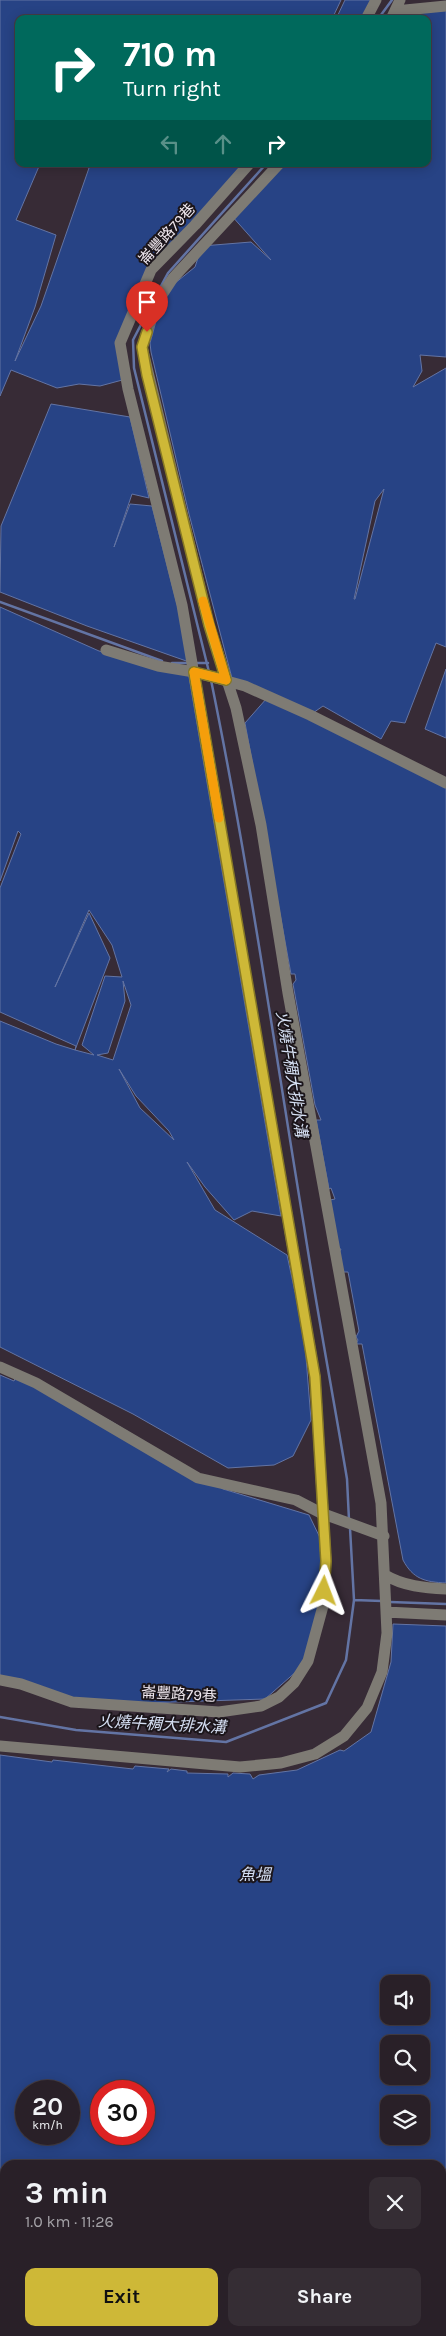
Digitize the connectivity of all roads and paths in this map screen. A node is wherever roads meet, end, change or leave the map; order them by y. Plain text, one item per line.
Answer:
1 (376, 0) edge
2 (446, 6) edge
3 (396, 10) edge
4 (368, 15) edge
5 (246, 167) edge
6 (276, 167) edge
7 (106, 650) dead end
8 (194, 672) junction
9 (226, 680) junction
10 (446, 784) edge
11 (0, 1367) edge
12 (321, 1512) junction
13 (384, 1536) junction
14 (385, 1575) junction
15 (446, 1589) edge
16 (386, 1612) junction
17 (446, 1615) edge
18 (0, 1680) edge
19 (0, 1746) edge

1 - 4 street
2 - 3 street
5 - 8 street, 崙豐路79巷
6 - 9 street
7 - 8 street
8 - 9 street
8 - 12 street, 崙豐路79巷
9 - 10 street
9 - 13 street
11 - 12 street
12 - 13 street
12 - 18 street, 崙豐路79巷
13 - 14 street
14 - 15 street
14 - 16 street
16 - 17 street
16 - 19 street

